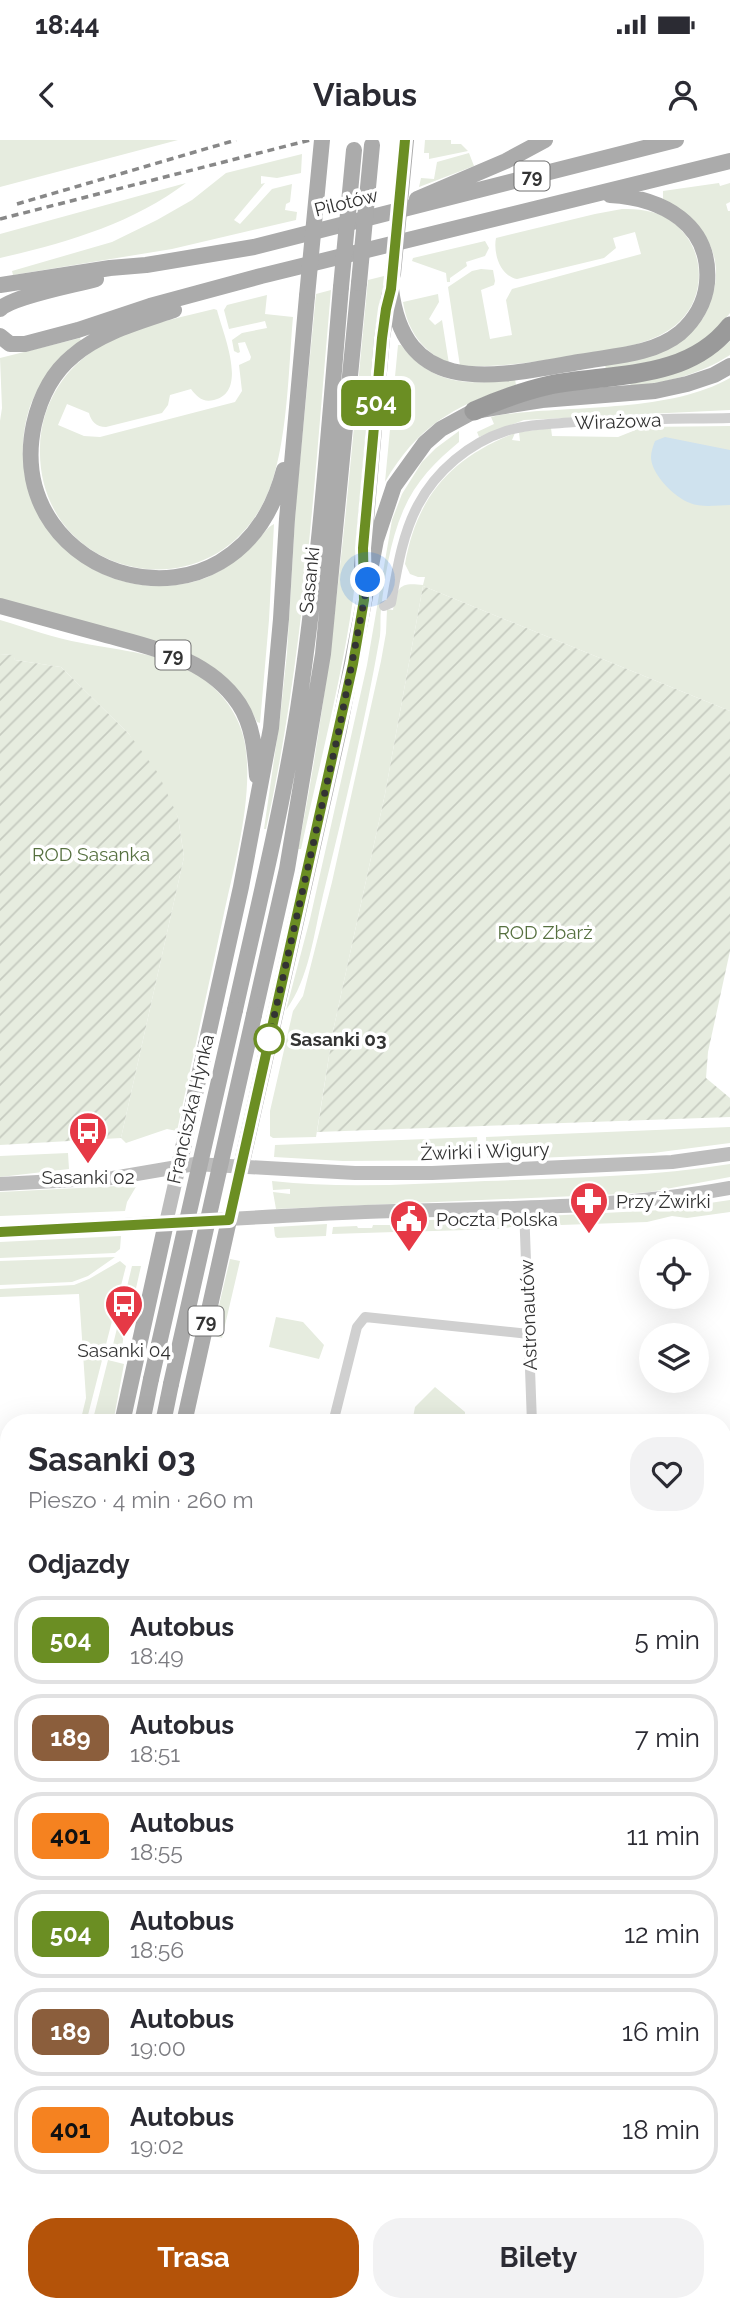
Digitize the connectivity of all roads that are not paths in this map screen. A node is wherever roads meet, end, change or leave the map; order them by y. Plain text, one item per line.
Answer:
1 (322, 140) edge
2 (405, 140) edge
3 (545, 140) edge
4 (676, 140) edge
5 (373, 142) edge
6 (354, 145) edge
7 (730, 161) edge
8 (590, 195) junction
9 (388, 213) junction
10 (146, 265) junction
11 (261, 276) junction
12 (392, 282) junction
13 (0, 285) edge
14 (0, 309) edge
15 (730, 326) edge
16 (0, 336) edge
17 (730, 366) edge
18 (296, 410) junction
19 (474, 411) junction
20 (730, 418) edge
21 (364, 600) junction
22 (0, 606) edge
23 (384, 606) dead end
24 (258, 796) junction
25 (235, 1010) joint
26 (730, 1154) edge
27 (179, 1166) junction
28 (241, 1167) junction
29 (0, 1184) edge
30 (730, 1188) edge
31 (524, 1207) junction
32 (229, 1220) junction
33 (166, 1223) junction
34 (0, 1232) edge
35 (529, 1334) junction
36 (124, 1414) edge
37 (144, 1414) edge
38 (165, 1414) edge
39 (186, 1414) edge
40 (335, 1414) edge
41 (532, 1414) edge

1 - 18 main road, bridge
2 - 12 main road, bridge
3 - 9 main road
4 - 9 main road, Pilotów / 79
5 - 38 main road, Sasanki, bridge
6 - 25 main road, Sasanki, bridge
7 - 8 main road
8 - 11 main road
8 - 12 main road
9 - 10 main road, Pilotów / 79
10 - 13 main road, 79
10 - 14 main road
11 - 16 main road
11 - 18 main road
12 - 21 main road
15 - 19 highway, 79
17 - 19 main road
18 - 24 main road
19 - 21 main road, 79
20 - 23 street, Wirażowa
21 - 28 main road, 79
22 - 24 main road, 79
24 - 27 main road, 79
25 - 37 main road, Franciszka Hynka, bridge
26 - 28 main road, Żwirki i Wigury
27 - 28 main road, Żwirki i Wigury
27 - 29 main road
27 - 33 main road, 79
28 - 32 main road, 79
30 - 31 main road
31 - 32 main road
31 - 35 street, Astronautów
32 - 33 main road
32 - 39 main road, 79
33 - 34 main road
33 - 36 main road, 79
35 - 40 street
35 - 41 street, Astronautów

